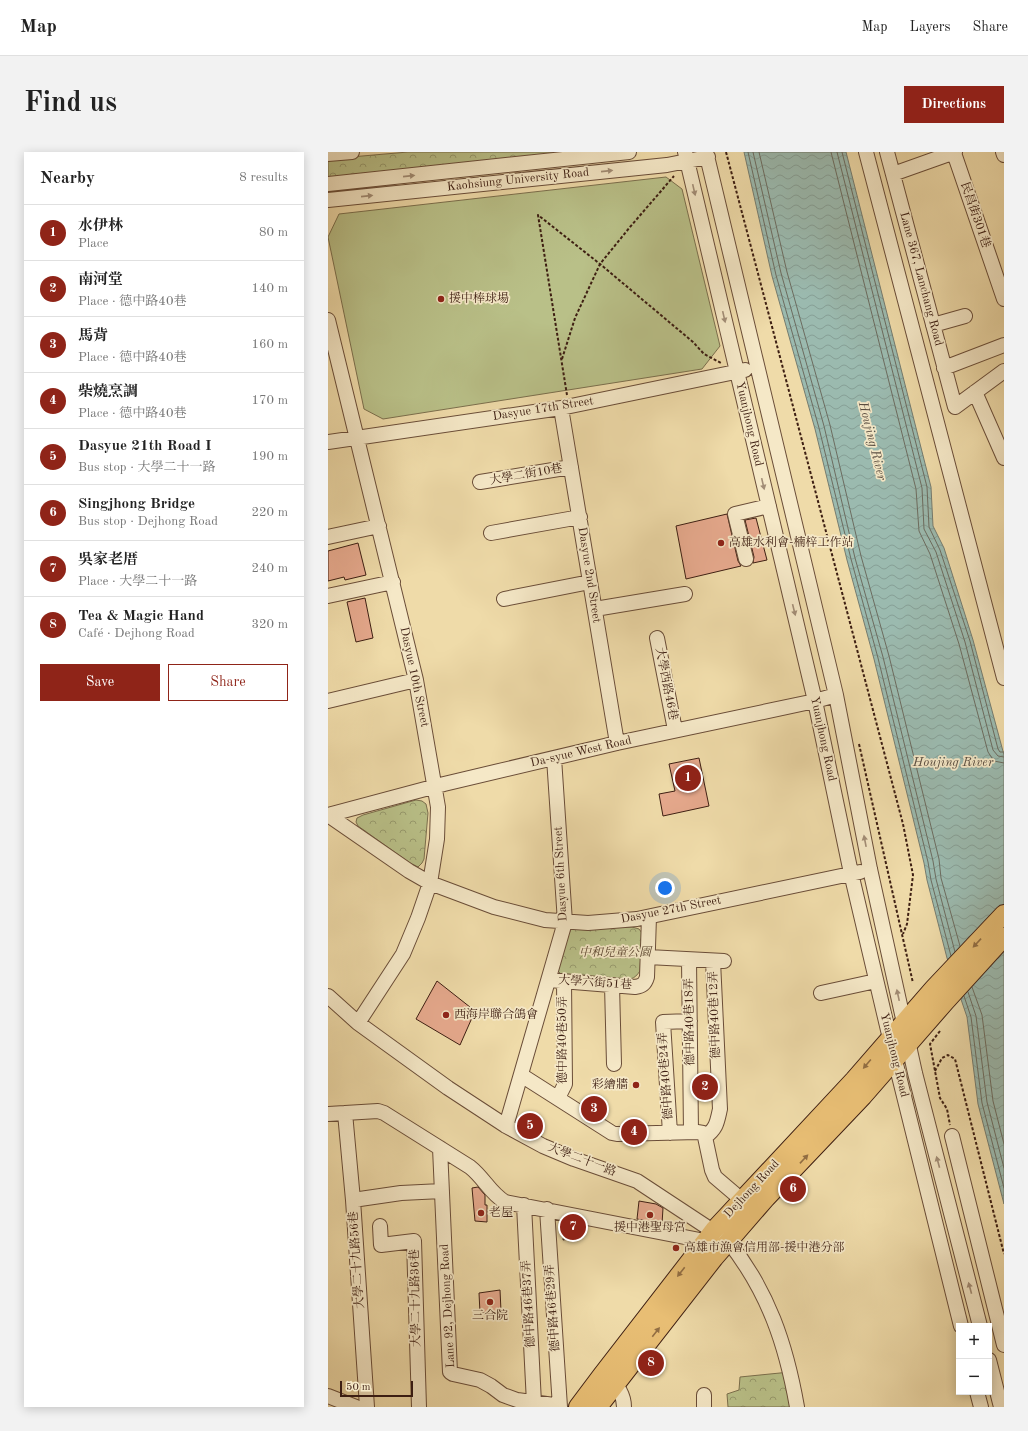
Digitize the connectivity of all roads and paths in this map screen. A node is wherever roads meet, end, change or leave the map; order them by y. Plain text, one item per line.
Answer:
1 (352, 152) edge
2 (629, 152) edge
3 (726, 152) edge
4 (866, 152) edge
5 (887, 152) edge
6 (1003, 152) edge
7 (951, 153) edge
8 (328, 154) edge
9 (707, 154) edge
10 (1004, 155) edge
11 (686, 156) edge
12 (893, 174) junction
13 (328, 184) edge
14 (328, 200) edge
15 (600, 264) junction
16 (1004, 299) edge
17 (965, 316) dead end
18 (328, 320) edge
19 (933, 325) junction
20 (1004, 345) edge
21 (562, 360) junction
22 (757, 367) junction
23 (944, 368) junction
24 (1004, 371) edge
25 (737, 372) junction
26 (975, 392) junction
27 (565, 407) junction
28 (358, 438) junction
29 (328, 442) edge
30 (1004, 458) edge
31 (571, 467) junction
32 (480, 482) dead end
33 (769, 506) junction
34 (580, 517) junction
35 (379, 526) junction
36 (491, 533) dead end
37 (328, 537) edge
38 (746, 559) dead end
39 (393, 582) junction
40 (590, 582) junction
41 (685, 594) dead end
42 (328, 596) edge
43 (504, 599) dead end
44 (595, 609) junction
45 (657, 638) dead end
46 (1004, 678) edge
47 (416, 680) junction
48 (836, 696) junction
49 (328, 701) edge
50 (816, 701) junction
51 (675, 730) junction
52 (617, 742) junction
53 (554, 758) junction
54 (435, 786) junction
55 (328, 815) edge
56 (870, 869) junction
57 (851, 873) junction
58 (430, 883) junction
59 (896, 907) dead end
60 (1004, 914) edge
61 (649, 917) junction
62 (565, 922) junction
63 (903, 935) junction
64 (1004, 937) edge
65 (648, 957) junction
66 (689, 960) junction
67 (549, 980) junction
68 (564, 981) junction
69 (876, 981) junction
70 (913, 983) dead end
71 (612, 985) junction
72 (821, 993) dead end
73 (328, 996) edge
74 (690, 1021) junction
75 (358, 1023) junction
76 (904, 1023) junction
77 (940, 1030) dead end
78 (889, 1038) junction
79 (908, 1045) junction
80 (895, 1060) junction
81 (614, 1064) dead end
82 (935, 1071) junction
83 (521, 1075) junction
84 (558, 1098) junction
85 (345, 1113) junction
86 (328, 1114) edge
87 (506, 1126) junction
88 (691, 1132) junction
89 (670, 1133) junction
90 (705, 1136) junction
91 (952, 1136) joint
92 (440, 1148) junction
93 (442, 1191) junction
94 (352, 1200) junction
95 (741, 1200) junction
96 (524, 1205) junction
97 (547, 1209) junction
98 (755, 1211) junction
99 (380, 1226) dead end
100 (709, 1236) junction
101 (728, 1241) junction
102 (1004, 1254) edge
103 (960, 1323) edge
104 (979, 1323) edge
105 (1004, 1345) edge
106 (992, 1372) edge
107 (608, 1379) junction
108 (978, 1395) edge
109 (328, 1396) edge
110 (534, 1403) junction
111 (356, 1407) edge
112 (367, 1407) edge
113 (419, 1407) edge
114 (559, 1407) edge
115 (578, 1407) edge
116 (598, 1407) edge
117 (624, 1407) edge
118 (797, 1407) edge
119 (981, 1407) edge
120 (1001, 1407) edge

1 - 8 street
13 -> 2 street, Kaohsiung University Road
3 - 63 path
4 - 46 street
5 - 12 street, Lane 367, Lanchang Road
6 - 10 street
7 - 12 street
7 - 16 street, 民昌街301巷
9 - 11 street, Kaohsiung University Road
9 - 22 street, Yuanjhong Road
14 -> 11 street, Kaohsiung University Road
11 - 15 path
11 -> 25 street, Yuanjhong Road
12 - 19 street, Lane 367, Lanchang Road
15 - 21 path
15 - 21 path
15 - 25 path
17 - 19 street
18 - 28 street, Dasyue 10th Street
19 - 23 street, Lane 367, Lanchang Road
20 - 23 street
21 - 27 path
22 - 25 street, Dasyue 17th Street
22 - 48 street, Yuanjhong Road
23 - 26 street, Lane 367, Lanchang Road
24 - 26 street
25 - 27 street, Dasyue 17th Street
25 -> 33 street, Yuanjhong Road
26 - 30 street
27 - 28 street, Dasyue 17th Street
27 - 31 street, Dasyue 2nd Street
28 - 29 street, Dasyue 17th Street
28 - 35 street, Dasyue 10th Street
31 - 32 street, 大學二街10巷
31 - 34 street, Dasyue 2nd Street
33 - 38 street
33 -> 50 street, Yuanjhong Road
34 - 36 street
34 - 40 street, Dasyue 2nd Street
35 - 37 street
35 - 39 street, Dasyue 10th Street
39 - 42 street
39 - 47 street, Dasyue 10th Street
40 - 43 street
40 - 44 street, Dasyue 2nd Street
41 - 44 street
44 - 52 street, Dasyue 2nd Street
45 - 51 street, 大學西路46巷
47 - 49 street
47 - 54 street, Dasyue 10th Street
48 - 50 street, Da-syue West Road
56 -> 48 street, Yuanjhong Road
50 - 51 street, Da-syue West Road
50 - 57 street, Yuanjhong Road
51 - 52 street, Da-syue West Road
52 - 53 street, Da-syue West Road
53 - 54 street, Da-syue West Road
53 - 62 street, Dasyue 6th Street
54 - 55 street, Da-syue West Road
54 - 58 street, Dasyue 10th Street
55 - 58 street, Dasyue 27th Street
56 - 57 street, Dasyue 27th Street
76 -> 56 street, Yuanjhong Road
57 - 61 street, Dasyue 27th Street
57 - 69 street, Yuanjhong Road
58 - 62 street, Dasyue 27th Street
58 - 75 street, Dasyue 10th Street
59 - 63 path
60 -> 76 main road, Dejhong Road
61 - 62 street, Dasyue 27th Street
61 - 65 street, 大學六街51巷
62 - 67 street, Dasyue 6th Street
63 - 70 path
64 - 79 main road, Dejhong Road
65 - 66 street
65 - 71 street, 大學六街51巷
66 - 74 street, 德中路40巷18弄
66 - 90 street, 德中路40巷12弄
67 - 68 street, 大學六街51巷
67 - 83 street, Dasyue 6th Street
68 - 71 street, 大學六街51巷
68 - 84 street, 德中路40巷50弄
69 - 72 street
69 - 78 street, Yuanjhong Road
71 - 81 street
73 - 75 street, 大學二十一路
74 - 88 street, 德中路40巷18弄
74 - 89 street, 德中路40巷24弄
75 - 87 street, 大學二十一路
76 - 78 main road, Dejhong Road
76 - 79 street, Yuanjhong Road
77 - 82 path
78 - 80 street, Yuanjhong Road
78 -> 95 main road, Dejhong Road
79 - 80 main road, Dejhong Road
104 -> 79 street, Yuanjhong Road
98 -> 80 main road, Dejhong Road
80 - 103 street, Yuanjhong Road
82 - 91 path
82 - 102 path
83 - 84 street
83 - 87 street, Dasyue 6th Street
84 - 89 street
85 - 86 street
85 - 92 street
85 - 94 street, 大學二十九路56巷
87 - 100 street, 大學二十一路
88 - 89 street
88 - 90 street
90 - 95 street
91 - 105 street
92 - 93 street, Lane 92, Dejhong Road
92 - 96 street
93 - 94 street
93 - 110 street, Lane 92, Dejhong Road
94 - 112 street, 大學二十九路56巷
95 - 98 street
95 - 100 main road, Dejhong Road
96 - 97 street
96 - 110 street, 德中路46巷37弄
97 - 100 street
97 - 114 street, 德中路46巷29弄
98 - 101 main road, Dejhong Road
99 - 113 street, 大學二十九路36巷
100 - 101 street, 大學二十一路
100 -> 107 main road, Dejhong Road
107 -> 101 main road, Dejhong Road
101 - 118 street, 大學二十一路
106 - 120 street
107 - 115 main road, Dejhong Road
107 - 116 main road, Dejhong Road
107 - 117 street
108 - 119 street
109 - 111 street
110 - 114 street, Lane 92, Dejhong Road

